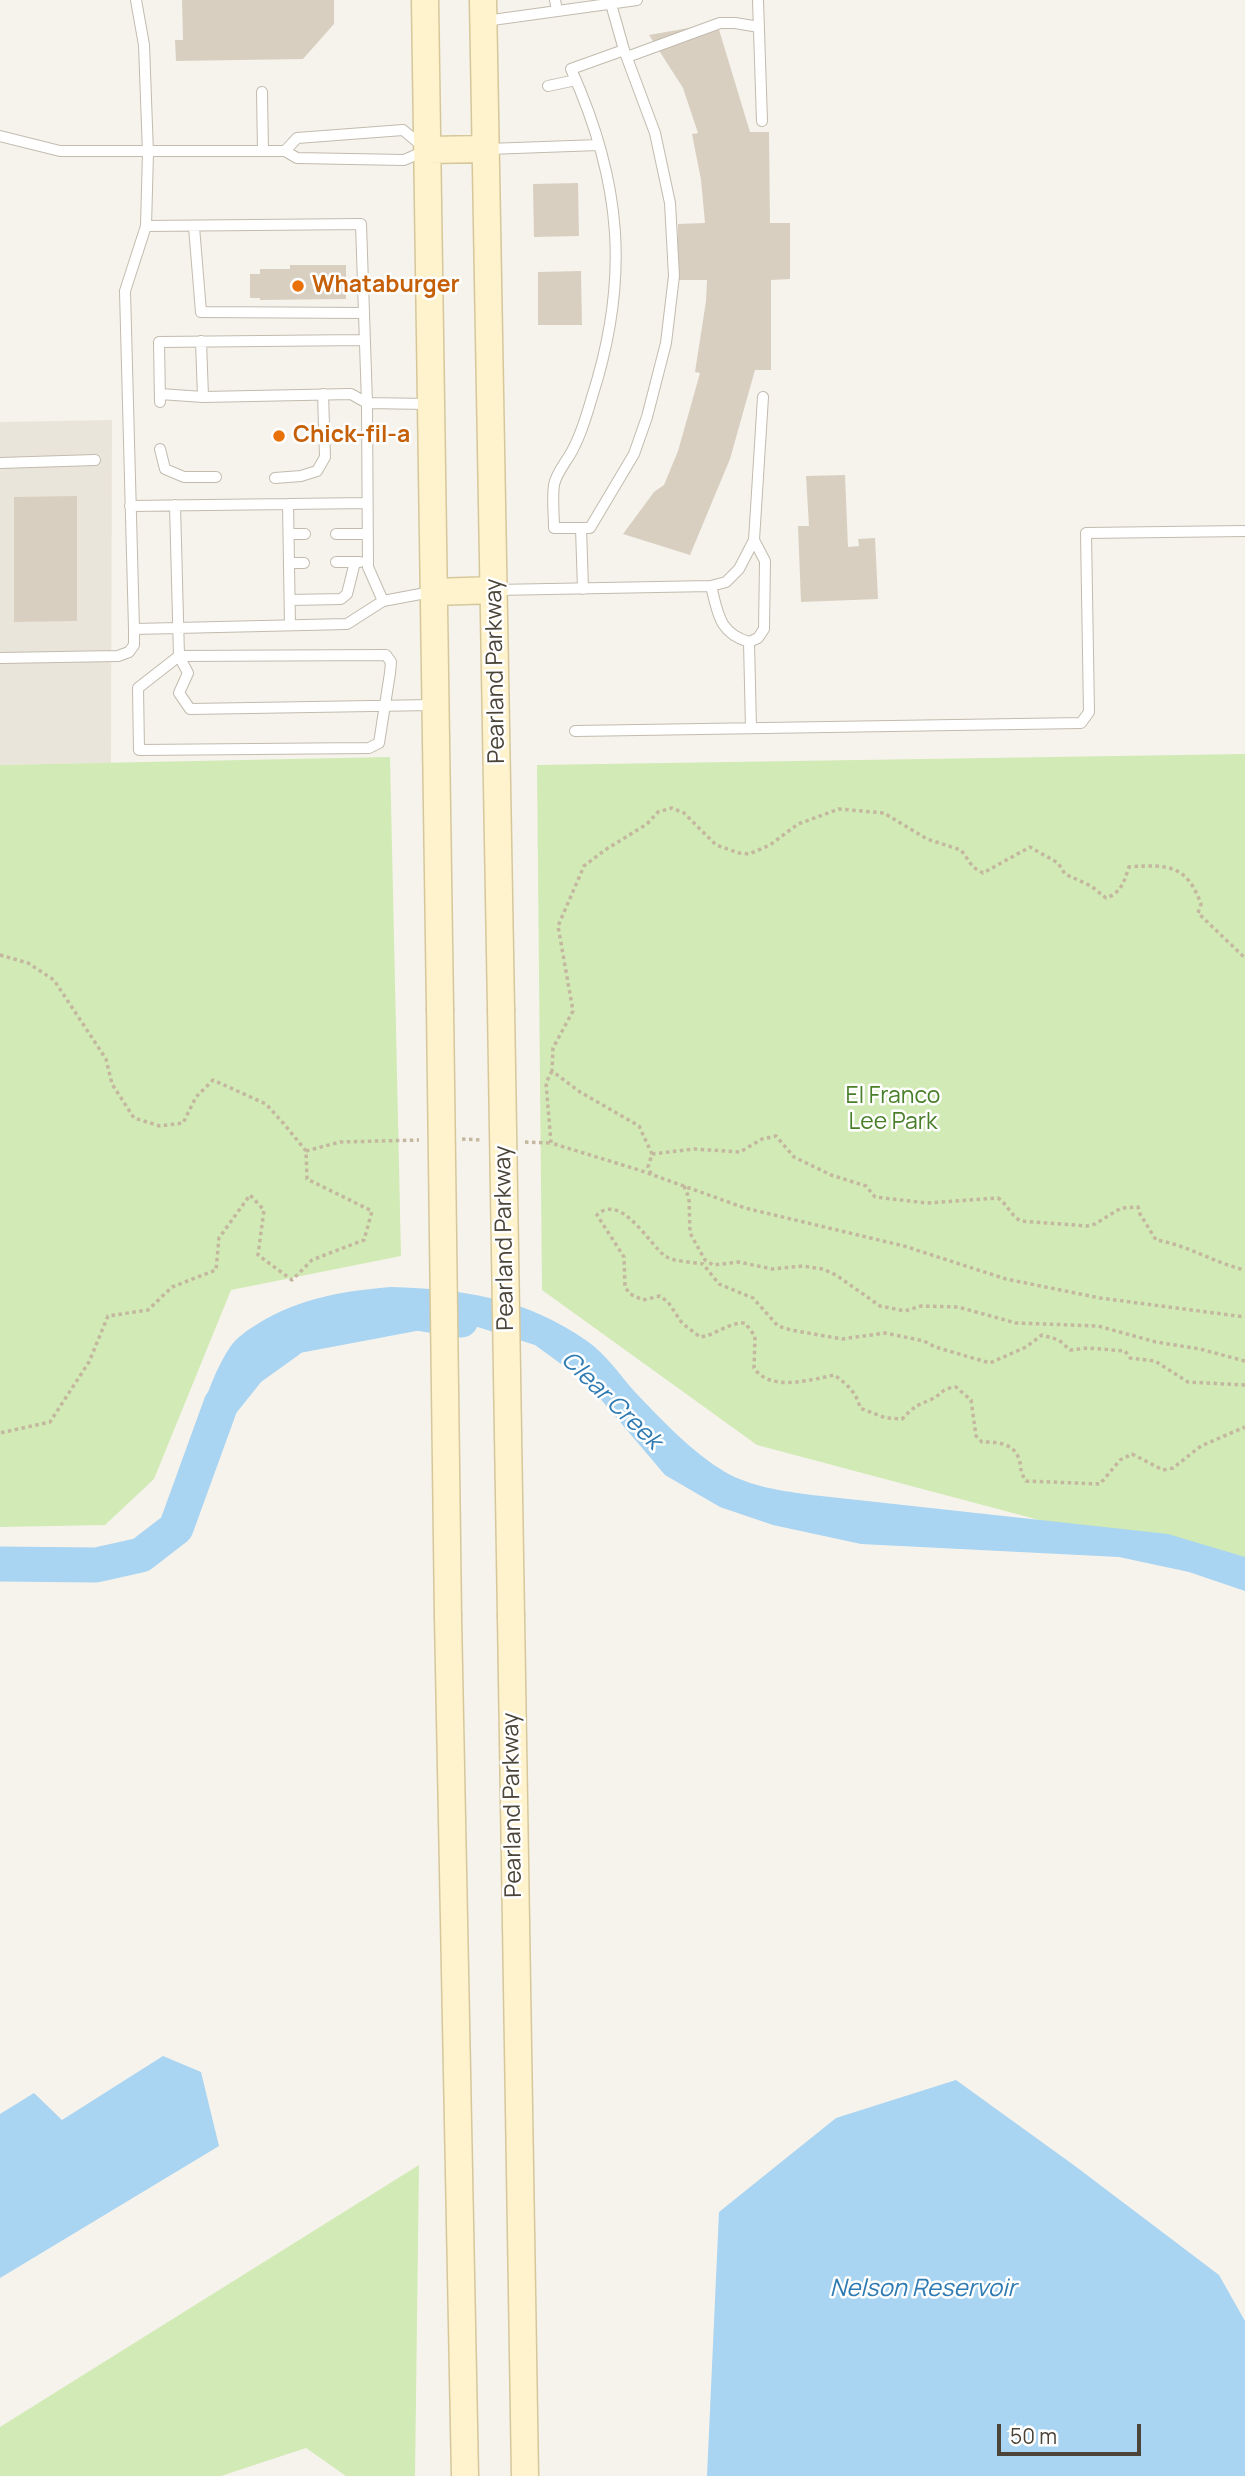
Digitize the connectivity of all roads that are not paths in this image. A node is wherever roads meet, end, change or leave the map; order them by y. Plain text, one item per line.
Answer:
1 (136, 0) edge
2 (425, 0) edge
3 (637, 0) edge
4 (758, 0) edge
5 (611, 4) junction
6 (556, 5) edge
7 (484, 10) edge
8 (759, 27) junction
9 (626, 54) junction
10 (576, 80) junction
11 (548, 86) dead end
12 (262, 92) dead end
13 (762, 121) dead end
14 (0, 136) edge
15 (599, 145) junction
16 (486, 149) junction
17 (427, 150) junction
18 (263, 151) junction
19 (285, 151) junction
20 (148, 153) junction
21 (146, 226) junction
22 (194, 227) junction
23 (364, 313) junction
24 (365, 340) junction
25 (201, 341) junction
26 (323, 394) junction
27 (203, 397) junction
28 (763, 397) dead end
29 (367, 403) junction
30 (432, 404) junction
31 (160, 449) dead end
32 (95, 460) dead end
33 (0, 463) edge
34 (216, 477) dead end
35 (275, 478) dead end
36 (367, 503) junction
37 (288, 504) junction
38 (175, 505) junction
39 (130, 506) junction
40 (581, 528) junction
41 (1245, 531) edge
42 (289, 534) junction
43 (305, 534) dead end
44 (336, 534) dead end
45 (367, 534) junction
46 (754, 540) junction
47 (336, 562) dead end
48 (355, 562) junction
49 (368, 562) junction
50 (289, 563) junction
51 (304, 563) dead end
52 (711, 586) junction
53 (583, 589) junction
54 (495, 590) junction
55 (435, 592) junction
56 (290, 600) junction
57 (383, 601) junction
58 (290, 625) junction
59 (177, 628) junction
60 (134, 629) junction
61 (749, 642) junction
62 (179, 656) junction
63 (0, 659) edge
64 (437, 704) junction
65 (385, 707) junction
66 (751, 729) junction
67 (575, 731) dead end
68 (465, 2476) edge
69 (525, 2476) edge

1 - 20 lane
2 - 17 main road
3 - 5 lane
4 - 8 lane
5 - 6 lane
5 - 9 lane
6 - 7 lane
7 - 16 main road, Pearland Parkway
8 - 9 lane
8 - 13 lane
9 - 10 lane
9 - 40 lane
10 - 11 lane
10 - 15 lane
12 - 18 lane
14 - 20 lane
15 - 16 lane
15 - 40 lane
16 - 17 main road
16 - 54 main road, Pearland Parkway
17 - 19 lane
17 - 19 lane
17 - 30 main road
18 - 19 lane
18 - 20 lane
20 - 21 lane
21 - 22 lane
21 - 39 lane
22 - 23 lane
22 - 23 lane
23 - 24 lane
24 - 25 lane
24 - 29 lane
25 - 27 lane
25 - 27 lane
26 - 27 lane
26 - 29 lane
26 - 35 lane
28 - 46 lane
29 - 30 lane
29 - 36 lane
30 - 55 main road
31 - 34 lane
32 - 33 lane
36 - 37 lane
36 - 45 lane
37 - 38 lane
37 - 42 lane
38 - 39 lane
38 - 59 lane
39 - 60 lane
40 - 53 lane
41 - 66 lane
42 - 43 lane
42 - 50 lane
44 - 45 lane
45 - 49 lane
46 - 52 lane
46 - 61 lane
47 - 48 lane
48 - 49 lane
48 - 56 lane
49 - 57 lane
50 - 51 lane
50 - 56 lane
52 - 53 lane
52 - 61 lane
53 - 54 lane
54 - 55 main road
54 - 69 main road, Pearland Parkway, bridge
55 - 57 lane
55 - 64 main road
56 - 58 lane
57 - 58 lane
58 - 59 lane
59 - 60 lane
59 - 62 lane
60 - 63 lane
61 - 66 lane
62 - 65 lane
62 - 65 lane
62 - 65 lane
64 - 65 lane
64 - 68 main road, bridge
66 - 67 lane

